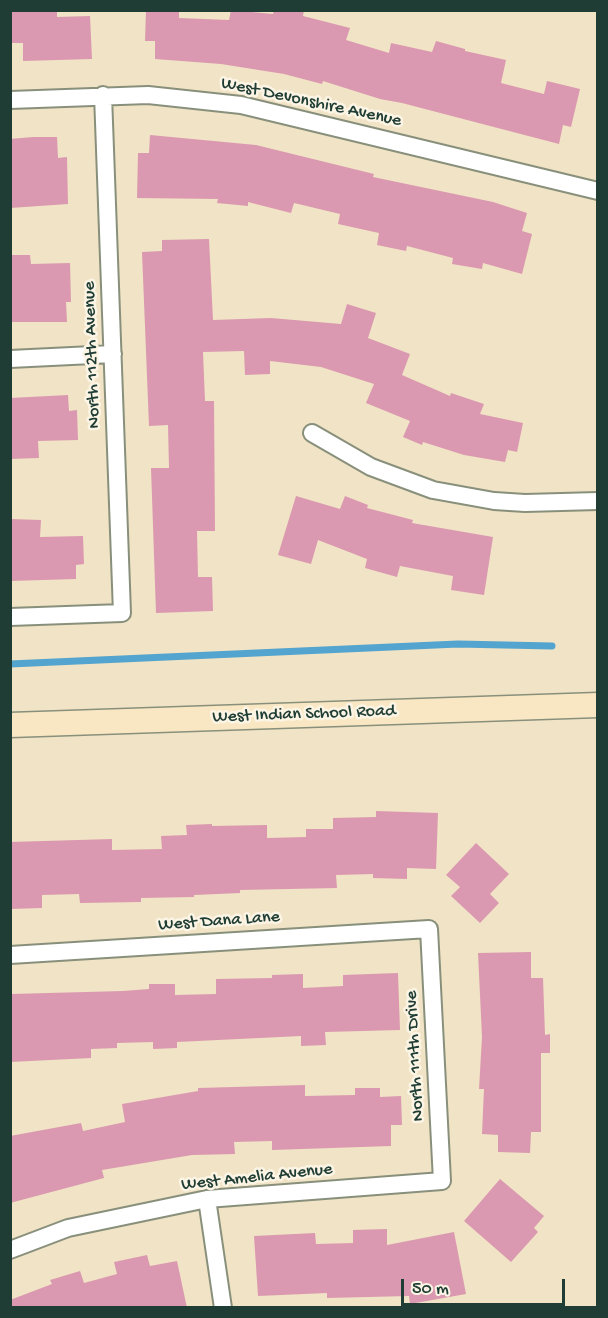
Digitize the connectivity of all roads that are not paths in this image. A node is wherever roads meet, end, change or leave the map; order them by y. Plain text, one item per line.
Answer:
1 (103, 95) junction
2 (10, 100) edge
3 (597, 191) edge
4 (113, 354) junction
5 (10, 359) edge
6 (312, 433) dead end
7 (597, 501) edge
8 (10, 617) edge
9 (597, 705) edge
10 (10, 725) edge
11 (429, 929) joint
12 (10, 955) edge
13 (442, 1180) joint
14 (207, 1199) junction
15 (10, 1250) edge
16 (223, 1308) edge

1 - 2 street, West Devonshire Avenue
1 - 3 street, West Devonshire Avenue
1 - 4 street, North 112th Avenue
4 - 5 street
4 - 8 street, North 112th Avenue
6 - 7 street
9 - 10 main road, West Indian School Road
11 - 12 street, West Dana Lane
11 - 13 street, North 111th Drive
13 - 14 street, West Amelia Avenue
14 - 15 street, West Amelia Avenue
14 - 16 street

